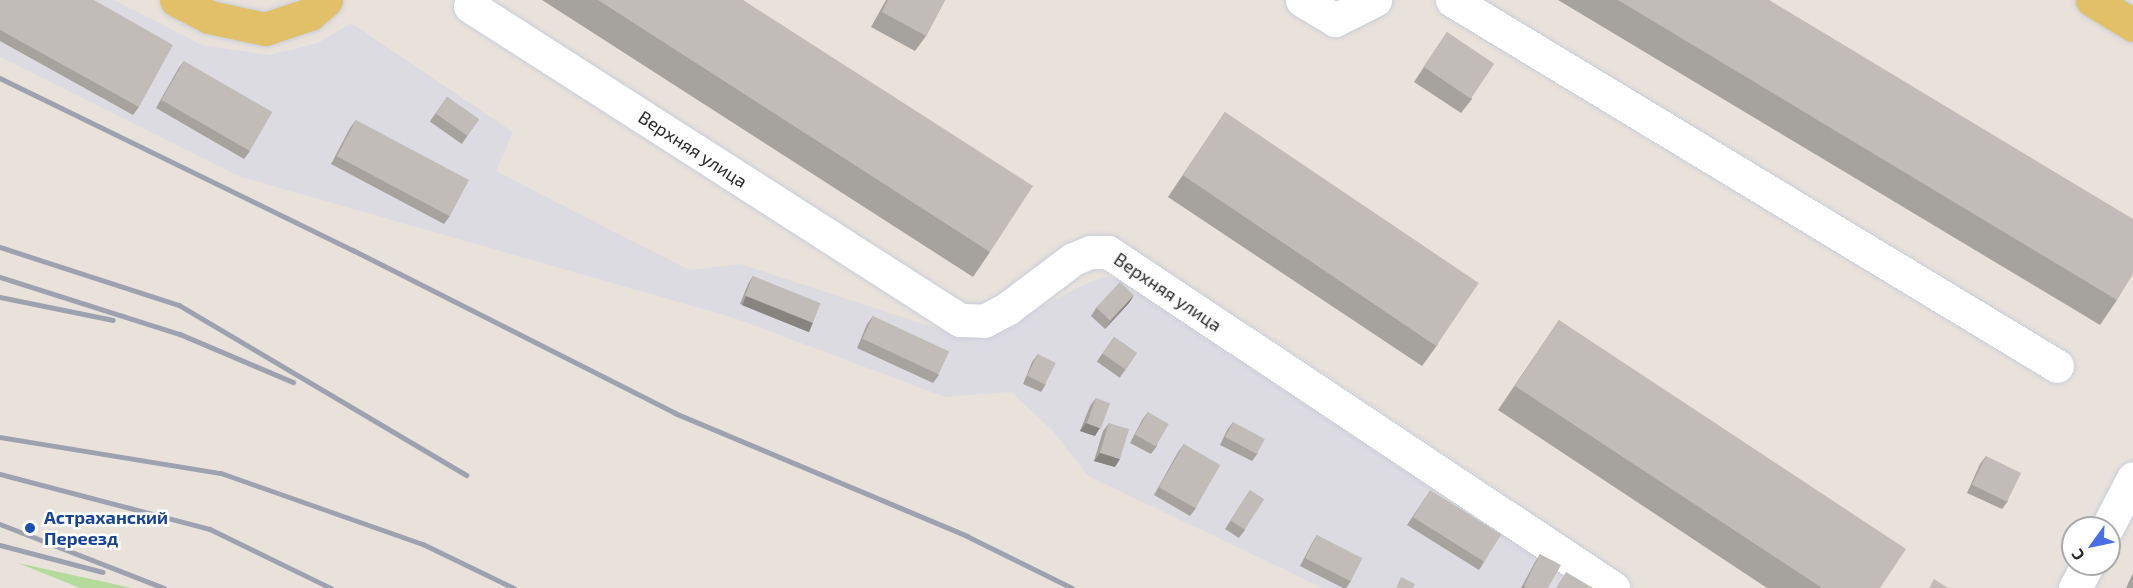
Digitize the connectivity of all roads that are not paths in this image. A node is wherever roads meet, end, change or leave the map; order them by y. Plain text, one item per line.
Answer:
1 (176, 0) edge
2 (326, 0) edge
3 (1302, 0) edge
4 (1375, 0) edge
5 (1452, 0) edge
6 (2092, 0) edge
7 (470, 6) dead end
8 (2133, 25) edge
9 (2057, 366) dead end
10 (2133, 478) edge
11 (2113, 516) edge
12 (1613, 588) edge

1 - 2 main road
3 - 4 street
5 - 9 street
6 - 8 main road
7 - 12 street, Верхняя улица
10 - 11 street

